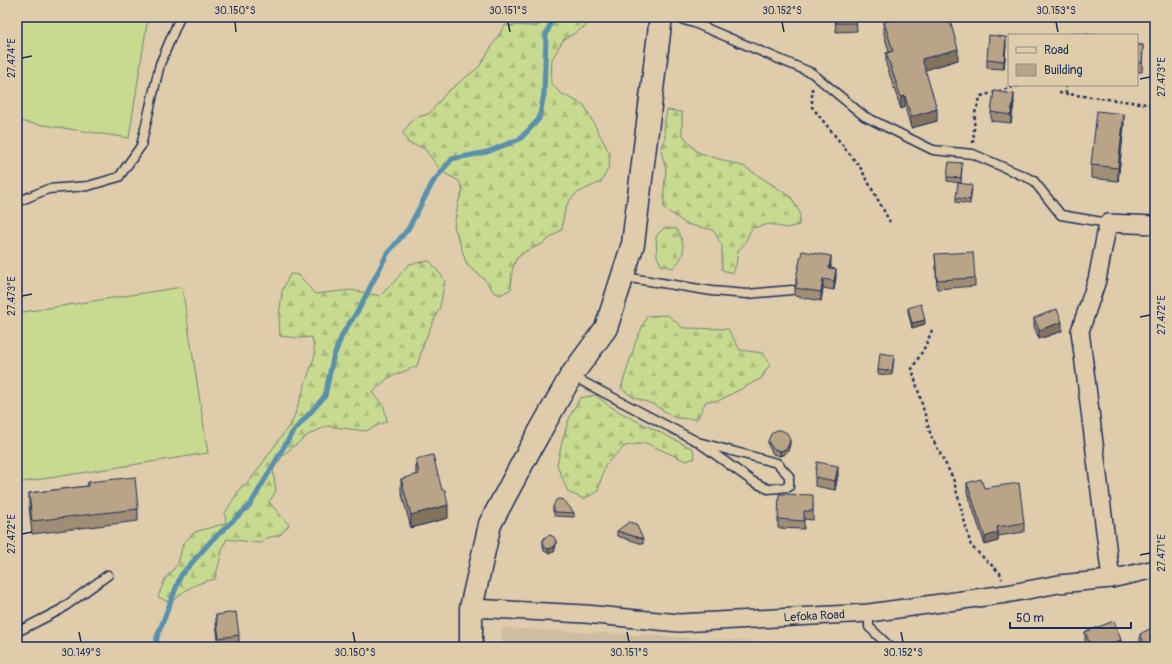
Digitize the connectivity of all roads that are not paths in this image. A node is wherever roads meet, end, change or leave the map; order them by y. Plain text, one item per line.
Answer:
1 (180, 17) edge
2 (661, 17) edge
3 (674, 17) edge
4 (17, 202) edge
5 (1108, 223) junction
6 (1155, 225) edge
7 (624, 277) junction
8 (792, 290) dead end
9 (571, 376) junction
10 (698, 442) junction
11 (1155, 569) edge
12 (108, 575) dead end
13 (1111, 579) junction
14 (471, 608) junction
15 (869, 613) junction
16 (17, 632) edge
17 (470, 647) edge
18 (890, 647) edge

1 - 4 lane
2 - 7 main road
3 - 5 lane
5 - 6 street
5 - 13 street
7 - 8 lane
7 - 9 main road
9 - 10 lane
9 - 14 main road
10 - 10 lane
11 - 13 street, Lefoka Road
12 - 16 lane
13 - 15 street, Lefoka Road
14 - 15 street, Lefoka Road
14 - 17 main road
15 - 18 lane

